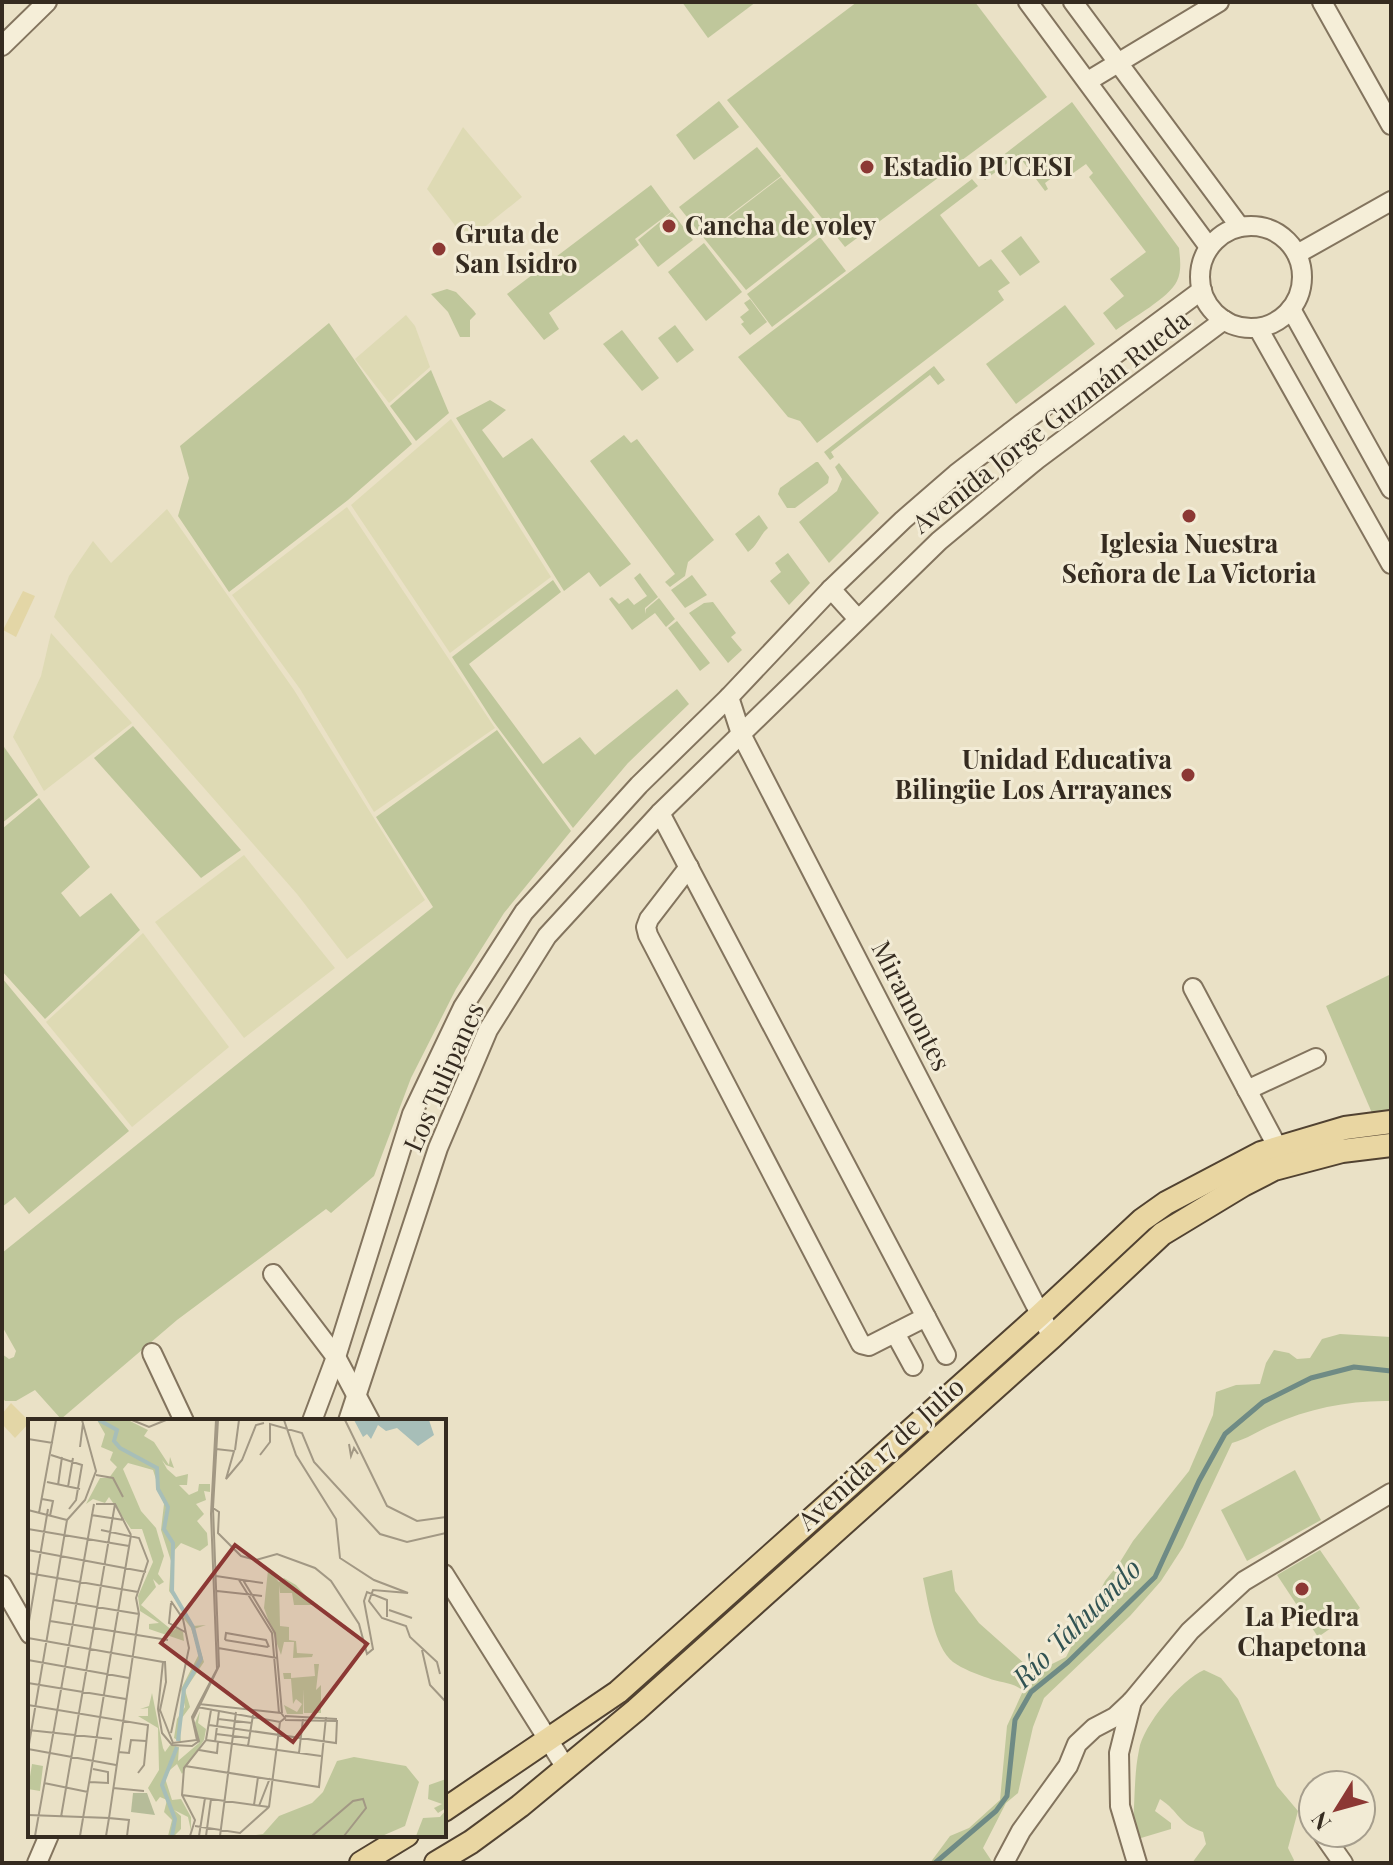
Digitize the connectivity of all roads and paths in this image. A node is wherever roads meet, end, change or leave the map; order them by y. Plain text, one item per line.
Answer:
1 (47, 2) edge
2 (1028, 2) edge
3 (1073, 2) edge
4 (1219, 2) edge
5 (1322, 2) edge
6 (2, 46) edge
7 (1117, 63) junction
8 (1088, 81) junction
9 (1391, 125) edge
10 (1391, 201) edge
11 (1240, 227) junction
12 (1209, 247) junction
13 (1297, 254) junction
14 (1202, 290) junction
15 (1291, 309) junction
16 (1224, 320) junction
17 (1258, 328) junction
18 (1011, 432) junction
19 (1035, 461) junction
20 (1391, 489) edge
21 (1391, 564) edge
22 (831, 589) junction
23 (858, 619) junction
24 (729, 697) junction
25 (741, 734) junction
26 (660, 813) junction
27 (689, 867) junction
28 (1193, 988) dead end
29 (1316, 1058) dead end
30 (1247, 1090) junction
31 (1391, 1122) edge
32 (1391, 1145) edge
33 (1278, 1148) junction
34 (273, 1274) dead end
35 (1040, 1315) junction
36 (926, 1317) junction
37 (895, 1333) junction
38 (1052, 1337) junction
39 (152, 1353) dead end
40 (946, 1355) dead end
41 (336, 1357) junction
42 (913, 1366) dead end
43 (357, 1394) junction
44 (178, 1419) edge
45 (313, 1419) edge
46 (349, 1419) edge
47 (369, 1419) edge
48 (1391, 1493) edge
49 (446, 1577) edge
50 (2, 1585) edge
51 (28, 1630) edge
52 (1132, 1701) junction
53 (549, 1738) junction
54 (566, 1768) junction
55 (446, 1809) edge
56 (48, 1837) edge
57 (404, 1837) edge
58 (37, 1863) edge
59 (361, 1863) edge
60 (436, 1863) edge
61 (1004, 1863) edge
62 (1137, 1863) edge

1 - 6 street
2 - 8 street
3 - 7 street
4 - 7 street
5 - 9 street
7 - 8 street
7 - 11 street
8 - 12 street
10 - 13 street
11 - 12 street
11 - 13 street
12 - 14 street
13 - 15 street
14 - 16 street
14 - 18 street, Avenida Jorge Guzmán Rueda
15 - 17 street
15 - 20 street
16 - 17 street
16 - 19 street, Avenida Jorge Guzmán Rueda
17 - 21 street
18 - 19 street
18 - 22 street, Avenida Jorge Guzmán Rueda
19 - 23 street, Avenida Jorge Guzmán Rueda
22 - 23 street
22 - 24 street, Avenida Jorge Guzmán Rueda
23 - 25 street, Avenida Jorge Guzmán Rueda
24 - 25 street, Miramontes
24 - 41 street, Los Tulipanes
25 - 26 street, Los Tulipanes
25 - 35 street, Miramontes
26 - 27 street
26 - 43 street, Los Tulipanes
27 - 36 street
27 - 37 street
28 - 30 street
29 - 30 street
30 - 33 street
31 - 33 main road, Avenida 17 de Julio
32 - 38 main road, Avenida 17 de Julio
33 - 35 main road, Avenida 17 de Julio
34 - 41 street
35 - 38 street, Miramontes
35 - 53 main road, Avenida 17 de Julio
36 - 37 street
36 - 40 street
37 - 42 street
38 - 54 main road, Avenida 17 de Julio
39 - 44 street
41 - 43 street
41 - 45 street, Los Tulipanes
43 - 46 street, Los Tulipanes
43 - 47 street
48 - 52 street
49 - 53 street
50 - 51 street
52 - 61 street
52 - 62 street
53 - 54 street
53 - 55 main road, Avenida 17 de Julio
54 - 60 main road, Avenida 17 de Julio
56 - 58 street
57 - 59 main road

